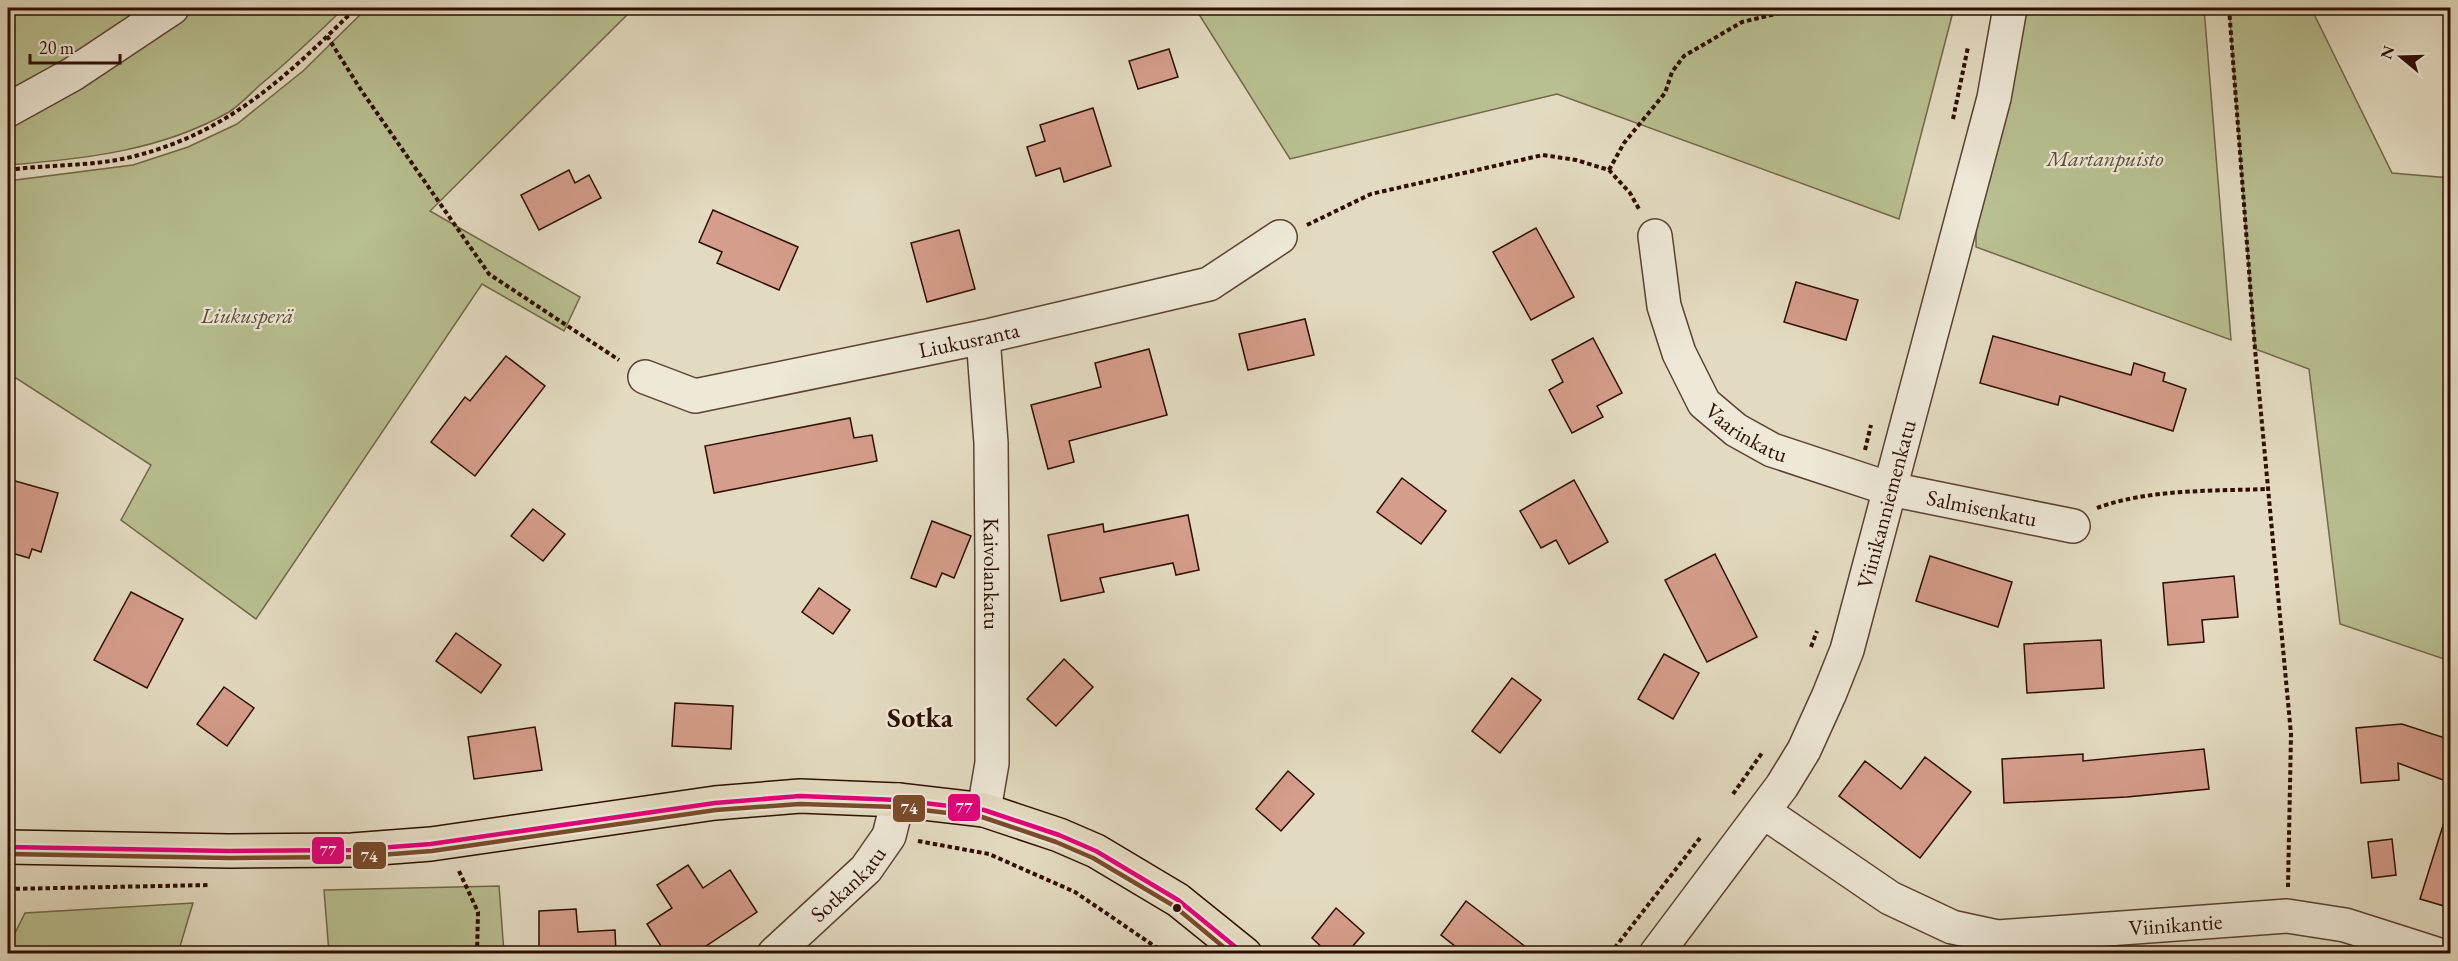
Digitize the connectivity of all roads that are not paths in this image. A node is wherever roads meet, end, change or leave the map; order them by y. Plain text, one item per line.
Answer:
1 (172, 8) edge
2 (2010, 8) edge
3 (8, 110) edge
4 (1655, 236) road end
5 (1280, 237) road end
6 (983, 337) junction
7 (645, 377) road end
8 (1890, 489) junction
9 (2073, 526) road end
10 (898, 800) junction
11 (984, 810) junction
12 (1764, 812) junction
13 (8, 848) edge
14 (1996, 945) edge
15 (774, 954) edge
16 (1245, 954) edge
17 (1656, 954) edge
18 (2436, 954) edge

1 - 3 street
2 - 8 street, Viinikanniemenkatu
4 - 8 street, Vaarinkatu
5 - 6 street, Liukusranta
6 - 7 street, Liukusranta
6 - 11 street, Kaivolankatu
8 - 9 street, Salmisenkatu
8 - 12 street, Viinikanniemenkatu
10 - 11 main road
10 - 13 main road
10 - 15 street, Sotkankatu
11 - 16 main road
12 - 14 street, Viinikantie
12 - 17 street, Viinikanniemenkatu
14 - 18 street, Viinikantie

